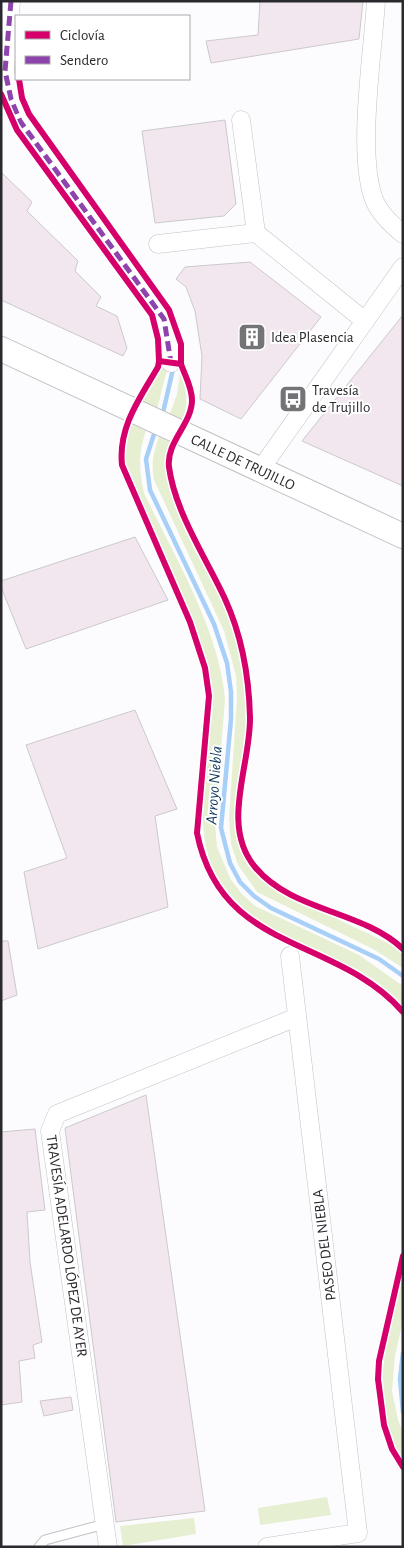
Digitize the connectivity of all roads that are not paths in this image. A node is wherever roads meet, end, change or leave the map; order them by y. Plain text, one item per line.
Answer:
1 (11, 1) edge
2 (376, 1) edge
3 (241, 120) dead end
4 (256, 233) junction
5 (403, 234) edge
6 (158, 244) dead end
7 (403, 267) edge
8 (365, 321) junction
9 (1, 349) edge
10 (171, 363) dead end
11 (260, 470) junction
12 (403, 536) edge
13 (290, 956) dead end
14 (297, 1017) junction
15 (105, 1524) junction
16 (39, 1547) edge
17 (108, 1547) edge
18 (267, 1547) edge

1 - 10 street
2 - 5 street
3 - 4 street
4 - 6 street
4 - 8 street
7 - 8 street
8 - 11 street
9 - 11 main road, CALLE DE TRUJILLO
11 - 12 main road, CALLE DE TRUJILLO
13 - 14 street, PASEO DEL NIEBLA
14 - 15 street, TRAVESÍA ADELARDO LÓPEZ DE AYER
14 - 18 street, PASEO DEL NIEBLA
15 - 16 lane
15 - 17 street, TRAVESÍA ADELARDO LÓPEZ DE AYER

